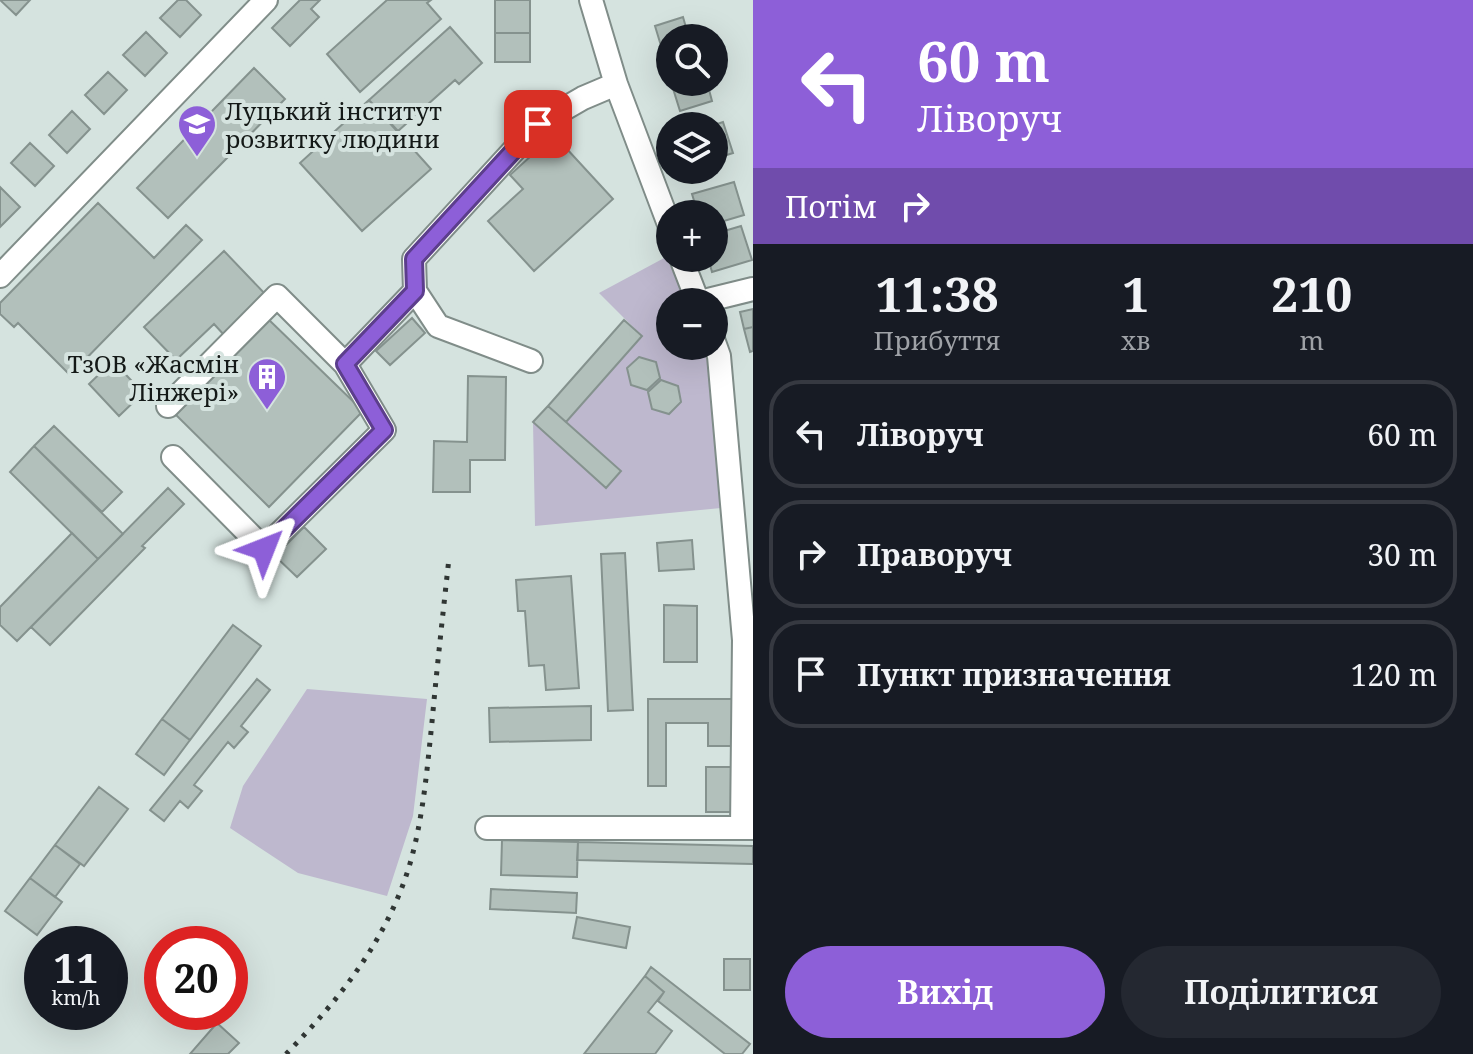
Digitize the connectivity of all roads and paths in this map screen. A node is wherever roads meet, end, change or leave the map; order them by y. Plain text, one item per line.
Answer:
1 (266, 0) edge
2 (591, 0) edge
3 (616, 84) junction
4 (660, 200) edge
5 (0, 276) edge
6 (753, 289) edge
7 (415, 291) junction
8 (728, 295) edge
9 (719, 360) edge
10 (531, 361) dead end
11 (345, 364) junction
12 (168, 406) dead end
13 (173, 457) dead end
14 (487, 828) dead end
15 (748, 828) edge

1 - 5 street
2 - 3 street
3 - 4 street
3 - 7 street
6 - 8 street
7 - 10 street
7 - 11 street
9 - 15 street
11 - 12 street
11 - 13 street
14 - 15 street

